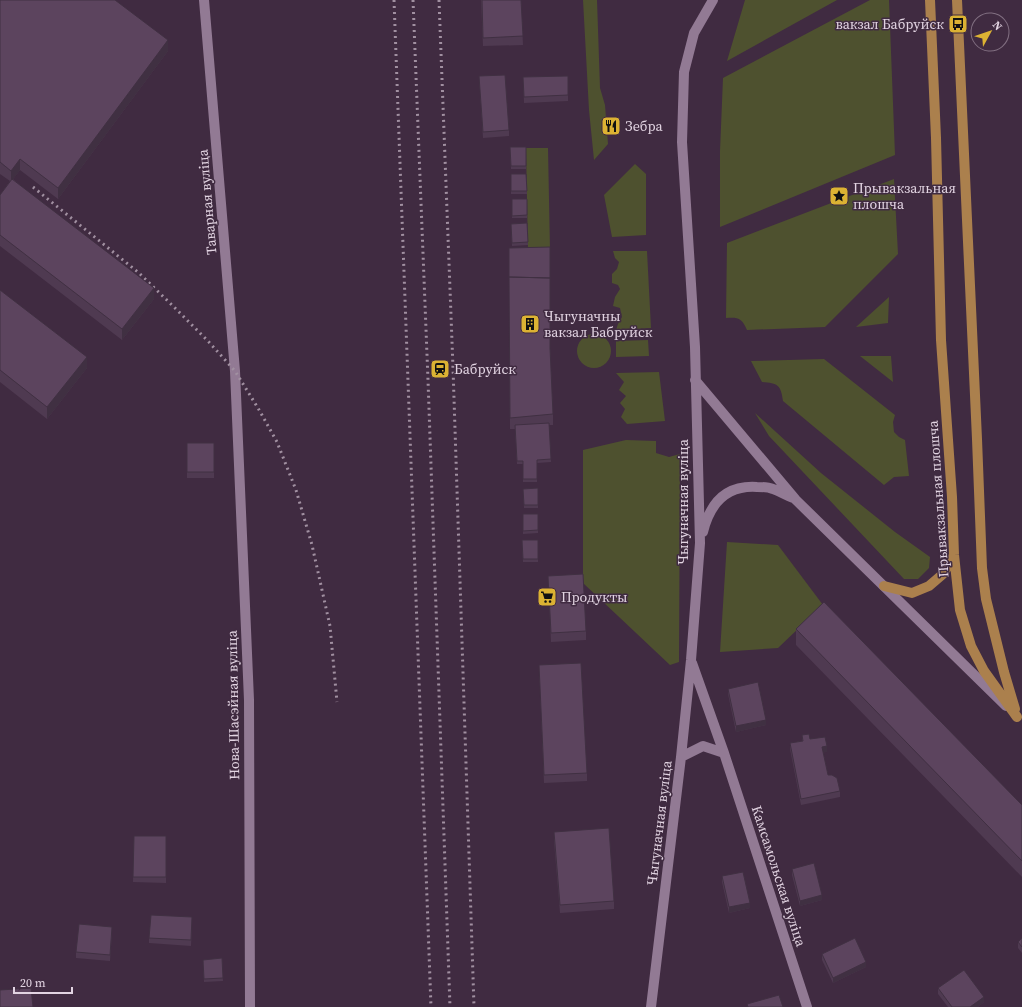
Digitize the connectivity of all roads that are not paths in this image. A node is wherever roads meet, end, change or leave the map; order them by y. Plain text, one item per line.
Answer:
1 (204, 0) edge
2 (713, 0) edge
3 (930, 0) edge
4 (957, 0) edge
5 (696, 380) junction
6 (236, 402) joint
7 (796, 500) junction
8 (700, 543) junction
9 (954, 555) junction
10 (884, 586) junction
11 (691, 660) junction
12 (1020, 720) edge
13 (724, 753) junction
14 (681, 757) junction
15 (250, 1007) edge
16 (652, 1007) edge
17 (807, 1007) edge

1 - 6 street, Таварная вуліца
2 - 5 street, Чыгуначная вуліца
3 - 9 main road, Прывакзальная плошча
4 - 12 main road
5 - 7 street
5 - 8 street, Чыгуначная вуліца
6 - 15 street, Нова-Шасэйная вуліца
7 - 8 street
7 - 10 street
8 - 11 street, Чыгуначная вуліца
9 - 10 main road
9 - 12 main road, Прывакзальная плошча
10 - 12 street
11 - 13 street, Камсамольская вуліца
11 - 14 street, Чыгуначная вуліца
13 - 14 street
13 - 17 street, Камсамольская вуліца
14 - 16 street, Чыгуначная вуліца

